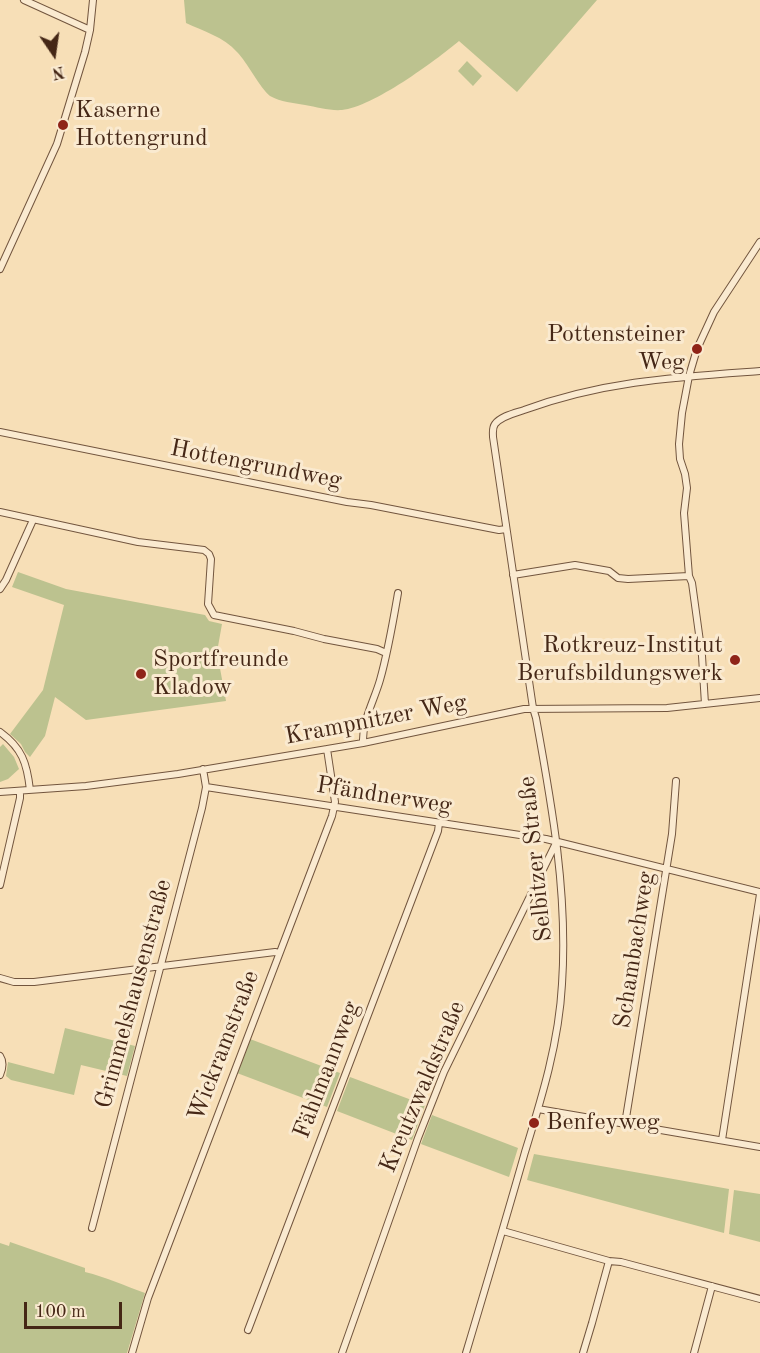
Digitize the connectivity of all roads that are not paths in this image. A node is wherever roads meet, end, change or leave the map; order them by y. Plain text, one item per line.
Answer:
1 (24, 0) edge
2 (93, 0) edge
3 (90, 30) junction
4 (760, 242) edge
5 (0, 269) edge
6 (760, 371) edge
7 (689, 376) junction
8 (0, 432) edge
9 (0, 513) edge
10 (33, 520) junction
11 (506, 529) junction
12 (513, 575) junction
13 (689, 576) junction
14 (0, 589) edge
15 (398, 593) dead end
16 (386, 653) junction
17 (760, 698) edge
18 (705, 704) junction
19 (533, 708) junction
20 (0, 732) edge
21 (363, 743) junction
22 (327, 749) junction
23 (203, 770) junction
24 (676, 781) dead end
25 (206, 787) junction
26 (30, 790) junction
27 (20, 791) junction
28 (0, 792) edge
29 (334, 807) junction
30 (439, 823) junction
31 (557, 842) junction
32 (666, 869) junction
33 (0, 885) edge
34 (760, 893) edge
35 (279, 953) junction
36 (160, 967) junction
37 (0, 978) edge
38 (0, 1056) edge
39 (0, 1075) edge
40 (538, 1109) junction
41 (626, 1124) junction
42 (722, 1140) junction
43 (760, 1147) edge
44 (92, 1228) dead end
45 (502, 1231) junction
46 (609, 1261) junction
47 (712, 1286) junction
48 (760, 1299) edge
49 (248, 1330) dead end
50 (132, 1353) edge
51 (342, 1353) edge
52 (466, 1353) edge
53 (583, 1353) edge
54 (694, 1353) edge

1 - 3 street
2 - 3 street
3 - 5 street
4 - 7 street
6 - 7 street
7 - 11 street, Selbitzer Straße
7 - 13 street
8 - 11 street, Hottengrundweg
9 - 10 street
10 - 14 street
10 - 16 street
11 - 12 street, Selbitzer Straße
12 - 13 street
12 - 19 street, Selbitzer Straße
13 - 18 street
15 - 16 street
16 - 21 street
17 - 18 street, Krampnitzer Weg
18 - 19 street, Krampnitzer Weg
19 - 21 street, Krampnitzer Weg
19 - 31 street, Selbitzer Straße
20 - 26 street
21 - 22 street, Krampnitzer Weg
22 - 23 street, Krampnitzer Weg
22 - 29 street, Wickramstraße
23 - 25 street, Grimmelshausenstraße
23 - 26 street, Krampnitzer Weg
24 - 32 street, Schambachweg
25 - 29 street, Pfändnerweg
25 - 36 street, Grimmelshausenstraße
26 - 27 street, Krampnitzer Weg
27 - 28 street, Krampnitzer Weg
27 - 33 street
29 - 30 street, Pfändnerweg
29 - 35 street, Wickramstraße
30 - 31 street, Pfändnerweg
30 - 49 street, Fählmannweg
31 - 32 street, Pfändnerweg
31 - 40 street, Selbitzer Straße
31 - 51 street, Kreutzwaldstraße
32 - 34 street, Pfändnerweg
32 - 41 street, Schambachweg
34 - 42 street
35 - 36 street
35 - 50 street, Wickramstraße
36 - 37 street
36 - 44 street, Grimmelshausenstraße
38 - 39 street
40 - 41 street
40 - 45 street, Selbitzer Straße
41 - 42 street
42 - 43 street
45 - 46 street
45 - 52 street, Selbitzer Straße
46 - 47 street
46 - 53 street
47 - 48 street
47 - 54 street

